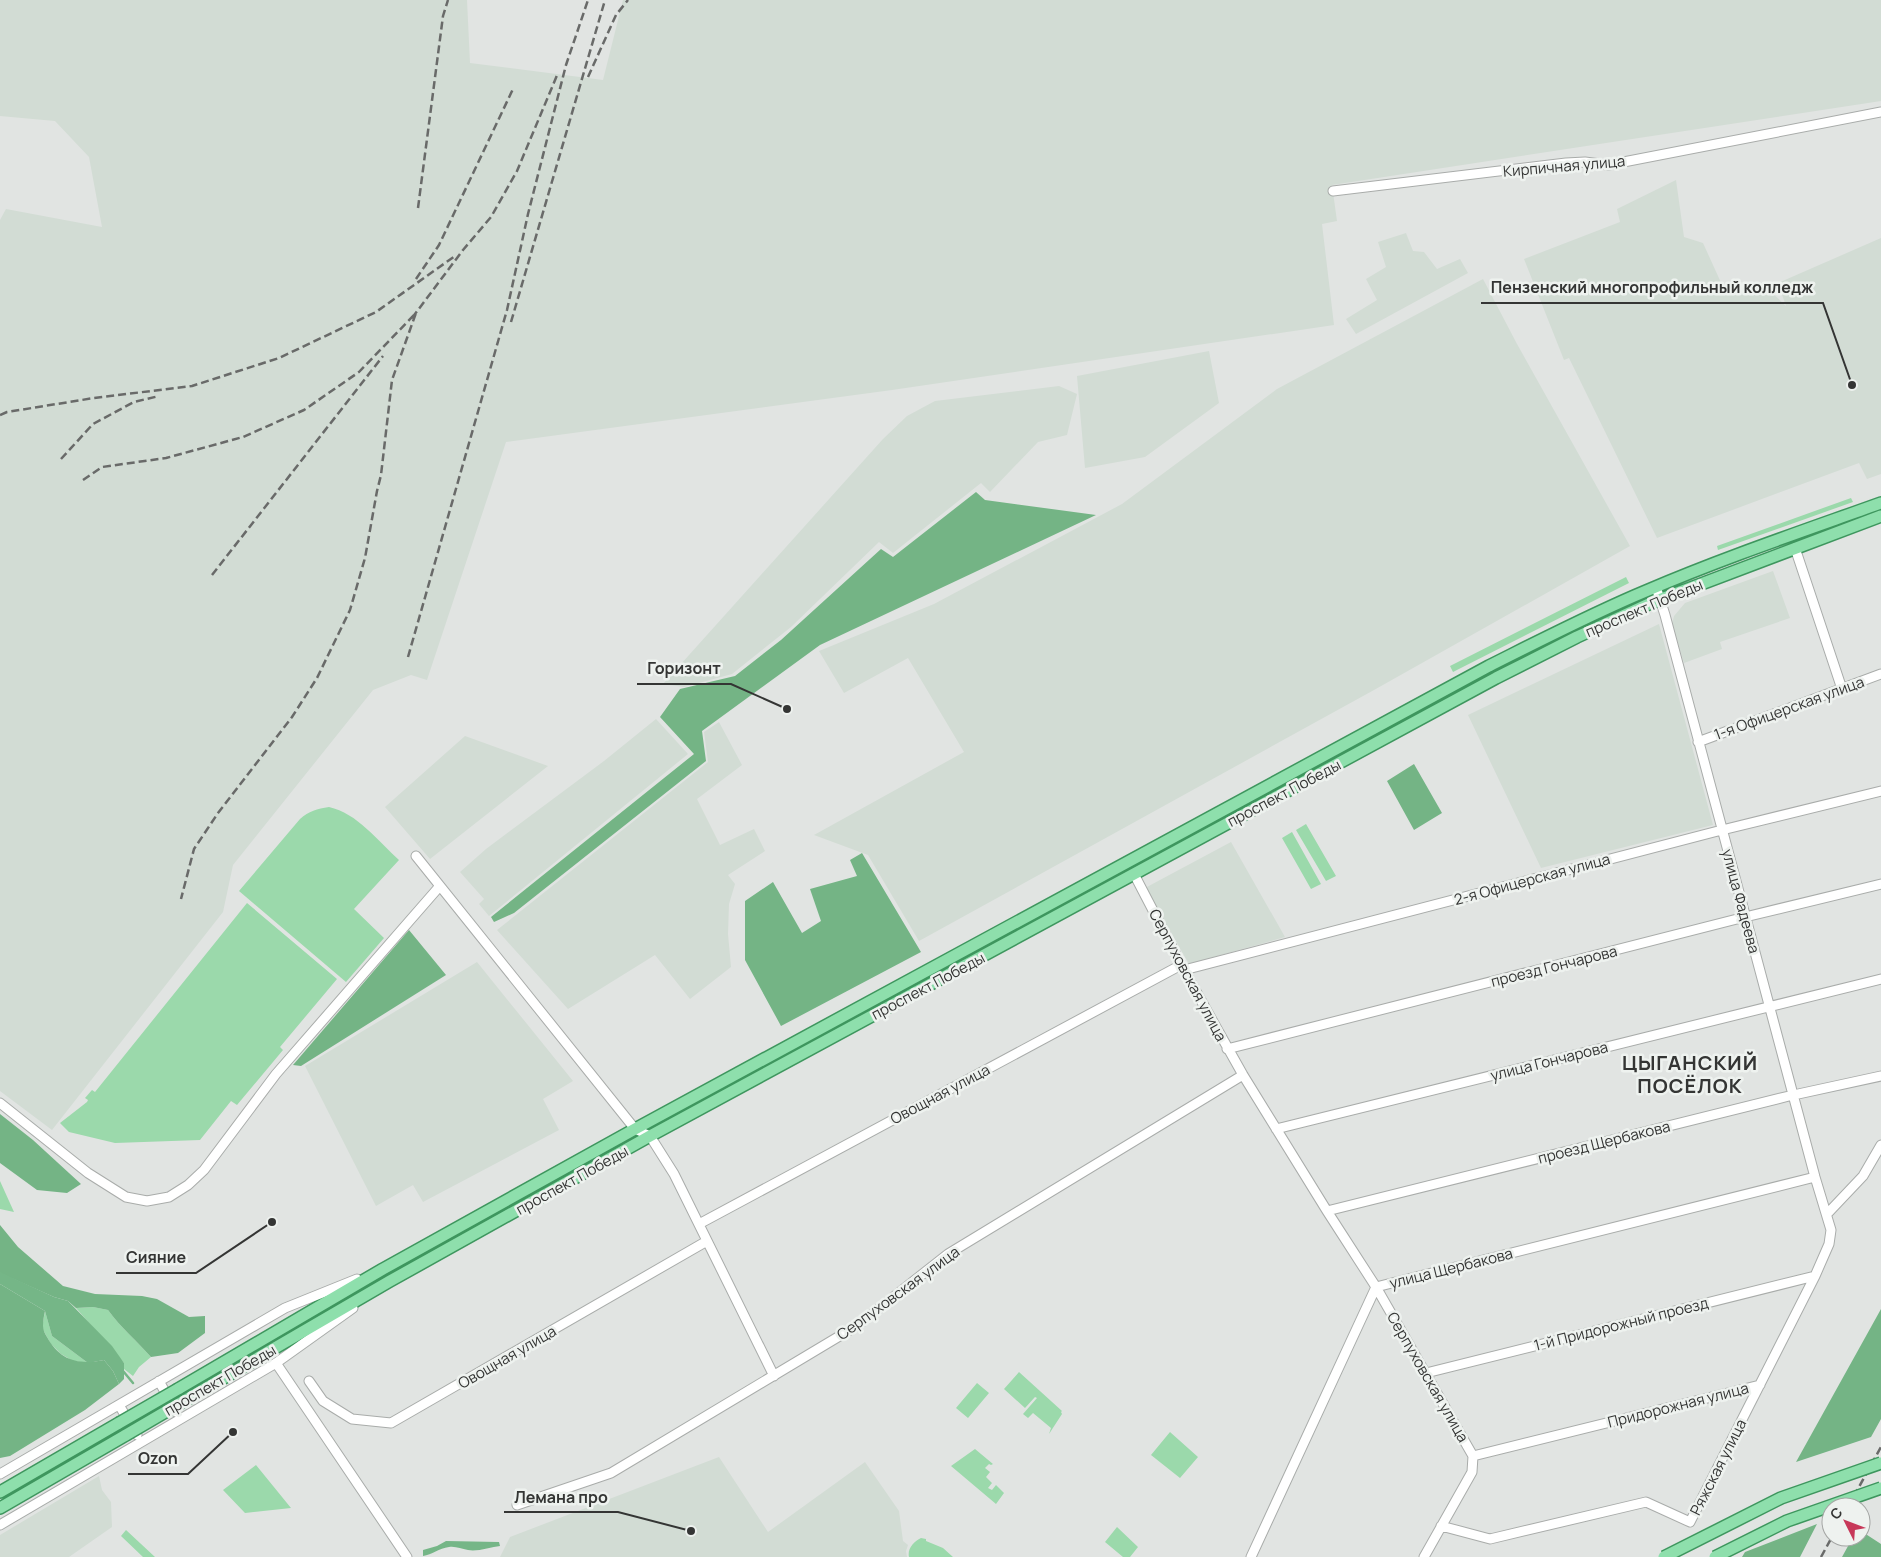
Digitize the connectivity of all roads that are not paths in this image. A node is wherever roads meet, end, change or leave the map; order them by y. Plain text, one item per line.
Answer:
1 (1881, 112) edge
2 (1333, 192) dead end
3 (1881, 503) edge
4 (1880, 519) edge
5 (1795, 548) junction
6 (1656, 587) junction
7 (1660, 600) junction
8 (1881, 674) edge
9 (1842, 689) junction
10 (1698, 742) junction
11 (1881, 791) edge
12 (1722, 829) junction
13 (416, 856) dead end
14 (1134, 874) junction
15 (1881, 884) edge
16 (439, 887) junction
17 (1745, 917) junction
18 (1183, 968) junction
19 (1881, 979) edge
20 (1769, 1006) junction
21 (1227, 1049) junction
22 (1243, 1075) junction
23 (1881, 1076) edge
24 (1793, 1095) junction
25 (0, 1103) edge
26 (635, 1129) junction
27 (1276, 1129) junction
28 (650, 1136) junction
29 (1881, 1145) edge
30 (1815, 1177) junction
31 (1327, 1211) junction
32 (1827, 1214) junction
33 (699, 1224) junction
34 (707, 1241) junction
35 (383, 1269) junction
36 (1815, 1276) junction
37 (390, 1280) junction
38 (1376, 1287) junction
39 (276, 1363) junction
40 (1426, 1373) junction
41 (774, 1376) junction
42 (159, 1381) junction
43 (309, 1381) dead end
44 (1760, 1385) junction
45 (119, 1404) junction
46 (180, 1419) junction
47 (141, 1442) junction
48 (1474, 1456) junction
49 (1881, 1463) edge
50 (0, 1474) edge
51 (1881, 1488) edge
52 (0, 1492) edge
53 (517, 1505) dead end
54 (0, 1508) edge
55 (0, 1525) edge
56 (1441, 1526) junction
57 (407, 1557) edge
58 (1251, 1557) edge
59 (1424, 1557) edge
60 (1664, 1557) edge
61 (1715, 1557) edge

1 - 2 street, Кирпичная улица
3 - 6 main road, проспект Победы
4 - 5 main road, проспект Победы
5 - 7 main road, проспект Победы
5 - 9 street
6 - 7 street, улица Фадеева
6 - 26 main road, проспект Победы
7 - 10 street, улица Фадеева
7 - 14 main road, проспект Победы
8 - 9 street, 1-я Офицерская улица
9 - 10 street, 1-я Офицерская улица
10 - 12 street, улица Фадеева
11 - 12 street, 2-я Офицерская улица
12 - 17 street, улица Фадеева
12 - 18 street, 2-я Офицерская улица
13 - 16 street
14 - 18 street, Серпуховская улица
14 - 28 main road, проспект Победы
15 - 17 street, проезд Гончарова
16 - 25 street
16 - 26 street
17 - 20 street, улица Фадеева
17 - 21 street, проезд Гончарова
18 - 21 street, Серпуховская улица
18 - 33 street, Овощная улица
19 - 20 street, улица Гончарова
20 - 24 street, улица Фадеева
20 - 27 street, улица Гончарова
21 - 22 street, Серпуховская улица
22 - 27 street, Серпуховская улица
22 - 41 street, Серпуховская улица
23 - 24 street, проезд Щербакова
24 - 30 street, улица Фадеева
24 - 31 street, проезд Щербакова
26 - 28 street
26 - 35 main road, проспект Победы
27 - 31 street, Серпуховская улица
28 - 33 street
28 - 37 main road, проспект Победы
29 - 32 street
30 - 32 street, улица Фадеева
30 - 38 street, улица Щербакова
31 - 38 street, Серпуховская улица
32 - 36 street, Придорожная улица
33 - 34 street
34 - 41 street
34 - 43 street, Овощная улица
35 - 42 street
35 - 52 main road, проспект Победы, bridge
36 - 40 street, 1-й Придорожный проезд
36 - 44 street, Придорожная улица
37 - 39 street
37 - 54 main road, проспект Победы, bridge
38 - 40 street, Серпуховская улица
38 - 58 street, улица Щербакова
39 - 46 street
39 - 57 street
40 - 48 street, Серпуховская улица
41 - 53 street, Серпуховская улица
42 - 45 street
42 - 46 street
44 - 48 street, Придорожная улица
44 - 56 street, Ряжская улица
45 - 47 street
45 - 50 street
46 - 47 street
47 - 55 street
48 - 56 street, Серпуховская улица
49 - 60 main road, bridge
51 - 61 main road, bridge
56 - 59 street, Серпуховская улица

